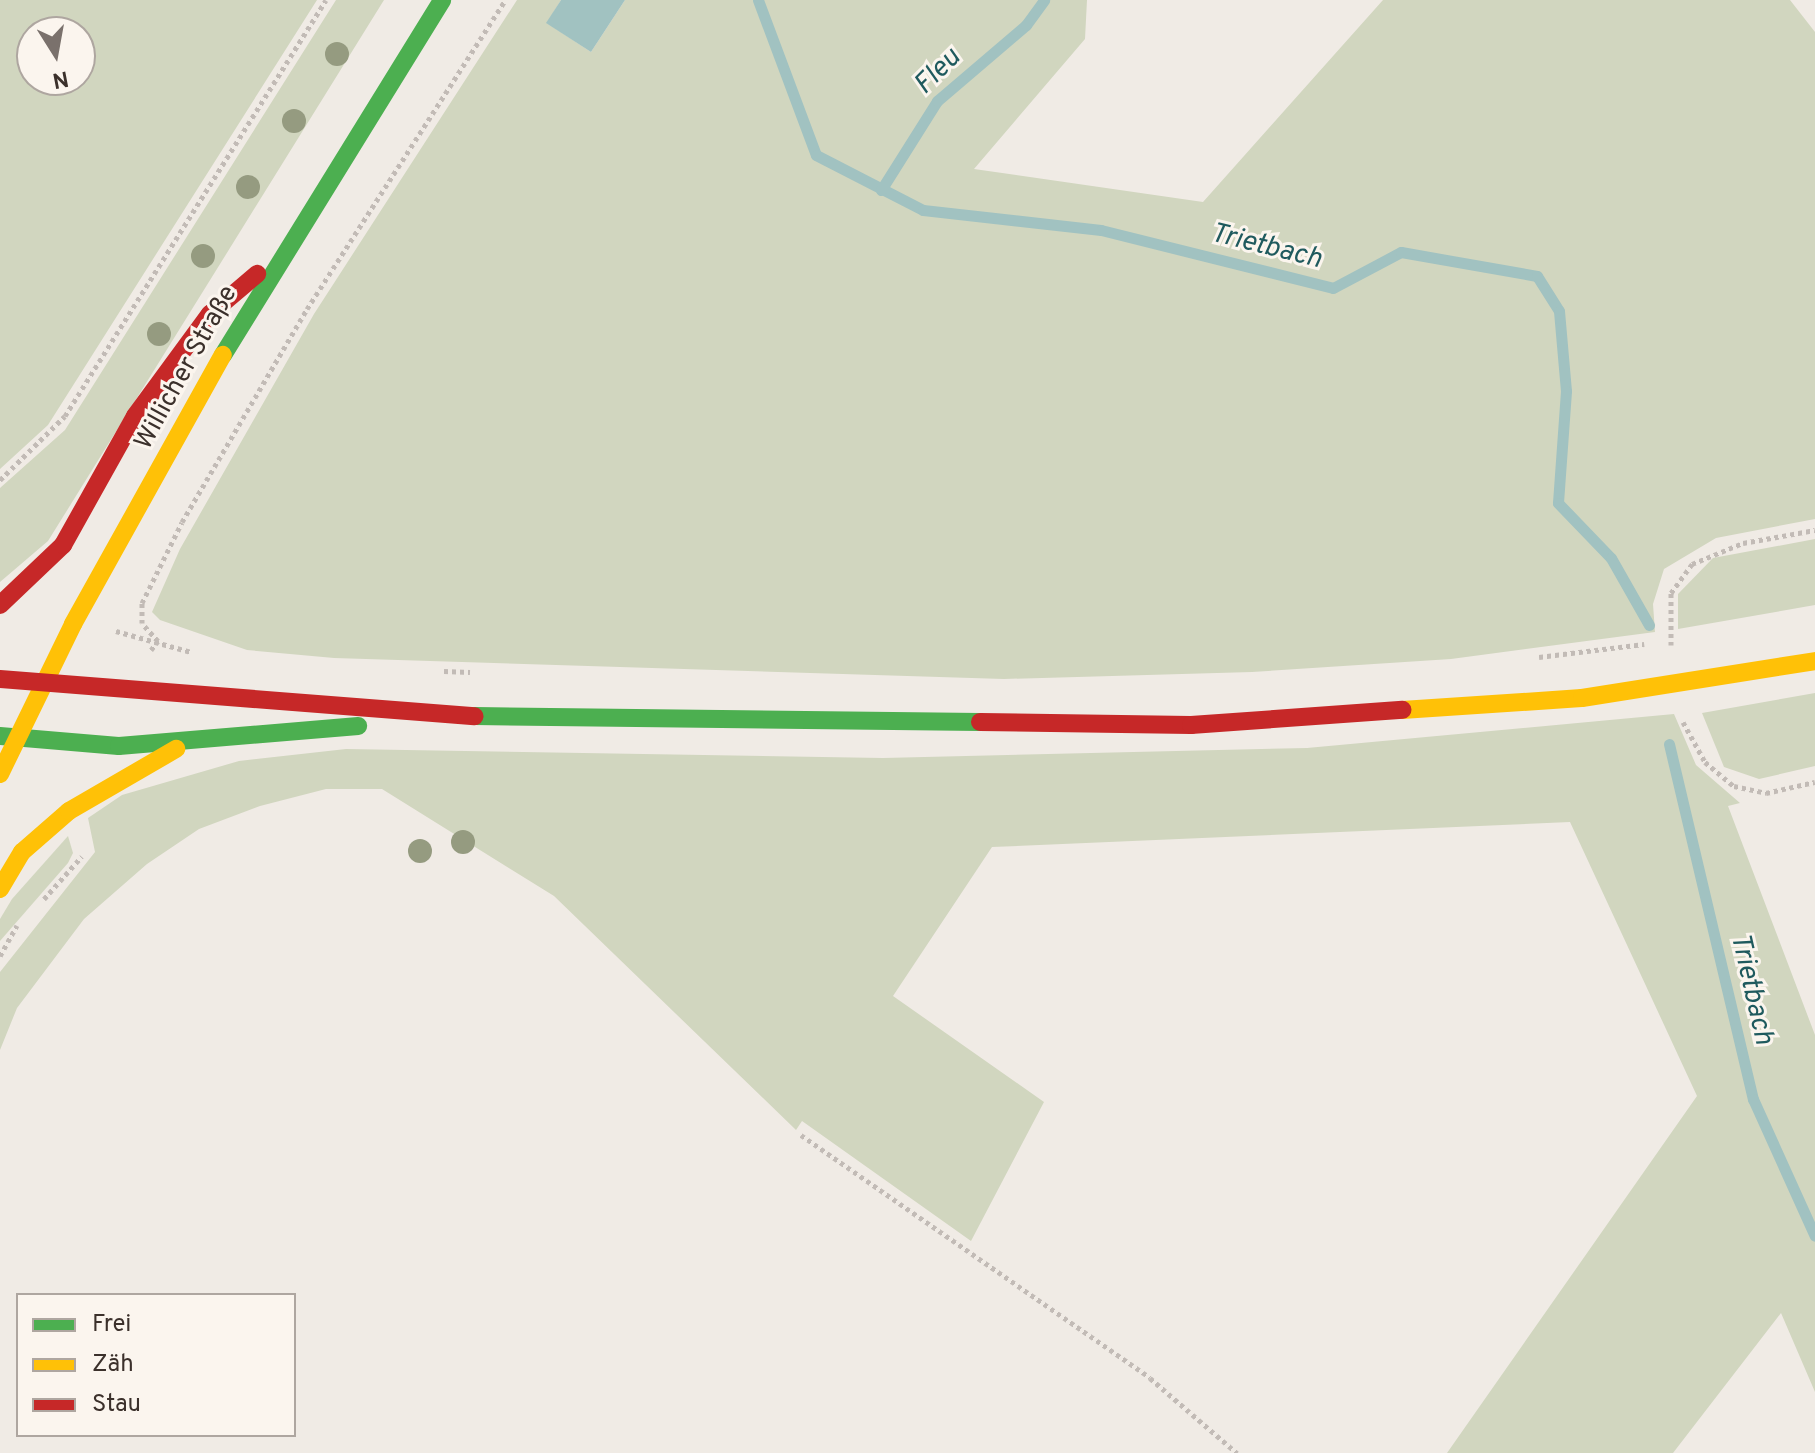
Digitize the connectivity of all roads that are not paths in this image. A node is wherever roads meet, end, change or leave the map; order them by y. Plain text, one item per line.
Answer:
1 (442, 0) edge
2 (280, 254) junction
3 (0, 605) edge
4 (1815, 661) edge
5 (0, 679) edge
6 (44, 682) junction
7 (452, 716) junction
8 (8, 738) edge
9 (189, 742) junction
10 (0, 774) edge
11 (0, 889) edge

1 - 2 main road, Willicher Straße
2 - 3 main road
2 - 6 main road, Willicher Straße
4 - 7 main road
5 - 6 main road
6 - 7 main road
6 - 8 main road, Willicher Straße
7 - 9 main road
8 - 9 main road
8 - 10 main road, Willicher Straße
9 - 11 main road

